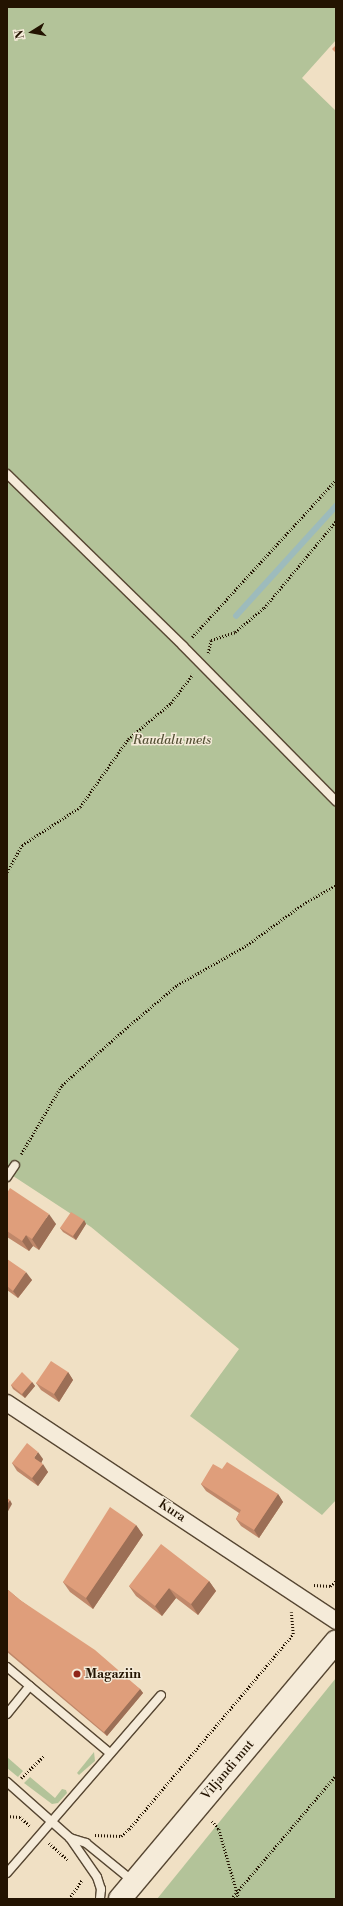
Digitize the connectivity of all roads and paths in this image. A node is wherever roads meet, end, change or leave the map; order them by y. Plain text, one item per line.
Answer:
1 (7, 474) edge
2 (336, 480) edge
3 (336, 521) edge
4 (184, 646) junction
5 (201, 664) junction
6 (336, 801) edge
7 (7, 872) edge
8 (336, 885) edge
9 (15, 1165) joint
10 (7, 1177) edge
11 (7, 1403) edge
12 (336, 1581) edge
13 (292, 1591) junction
14 (336, 1621) edge
15 (336, 1642) edge
16 (7, 1667) edge
17 (30, 1686) junction
18 (161, 1694) dead end
19 (7, 1714) edge
20 (110, 1753) junction
21 (44, 1756) dead end
22 (336, 1775) edge
23 (10, 1784) edge
24 (198, 1805) junction
25 (51, 1821) junction
26 (70, 1838) junction
27 (86, 1843) junction
28 (7, 1873) edge
29 (135, 1882) junction
30 (238, 1892) junction
31 (100, 1899) edge
32 (120, 1899) edge
33 (231, 1899) edge
34 (239, 1899) edge

1 - 4 lane
2 - 4 path
3 - 5 path
4 - 5 lane
5 - 6 lane
5 - 7 path
8 - 9 path
9 - 10 lane
11 - 13 street, Kura
12 - 13 path
13 - 14 street, Kura
13 - 27 path
15 - 24 main road, Viljandi mnt
16 - 17 lane
17 - 19 lane
17 - 20 lane
18 - 20 lane
20 - 25 lane
21 - 23 path
22 - 30 path
23 - 25 lane
24 - 29 main road, Viljandi mnt
24 - 30 path
25 - 26 lane
25 - 28 lane
26 - 27 lane
26 - 31 lane
27 - 29 lane
29 - 32 main road, Viljandi mnt
30 - 33 path
30 - 34 path

